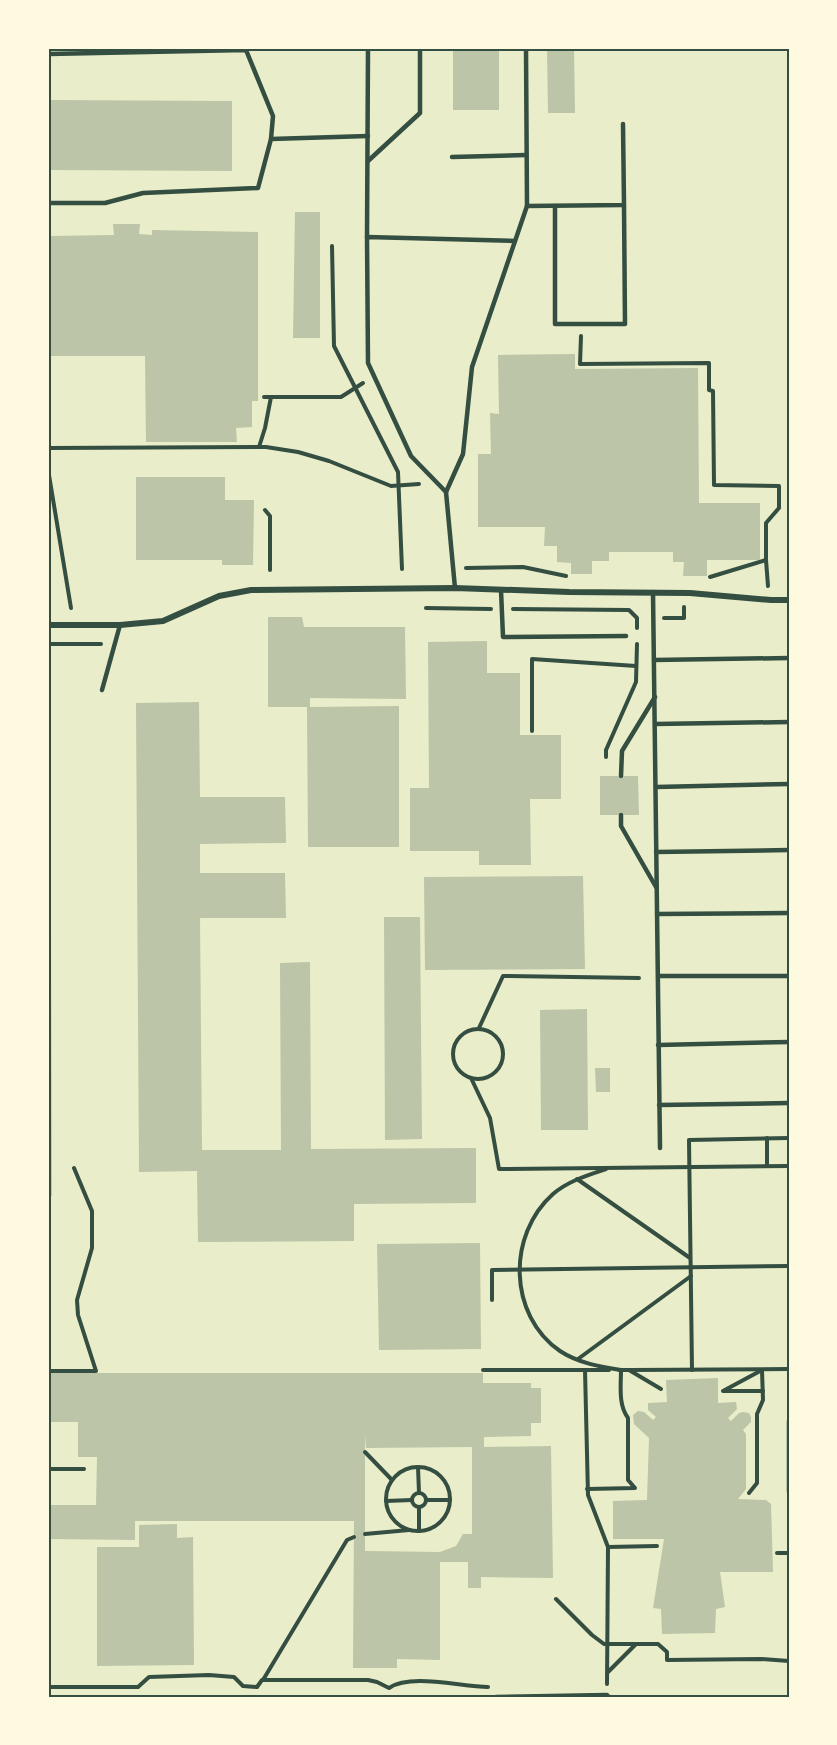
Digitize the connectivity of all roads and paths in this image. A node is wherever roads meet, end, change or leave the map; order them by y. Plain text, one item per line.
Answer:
1 (368, 48) edge
2 (420, 48) edge
3 (526, 48) edge
4 (247, 49) edge
5 (48, 54) edge
6 (623, 124) dead end
7 (368, 136) junction
8 (270, 139) junction
9 (526, 155) junction
10 (452, 157) dead end
11 (368, 161) junction
12 (48, 203) edge
13 (624, 205) junction
14 (527, 206) junction
15 (555, 206) junction
16 (367, 237) junction
17 (515, 241) junction
18 (332, 246) dead end
19 (581, 324) junction
20 (374, 376) junction
21 (356, 388) junction
22 (264, 397) dead end
23 (271, 397) junction
24 (259, 447) junction
25 (48, 448) edge
26 (48, 469) edge
27 (436, 483) junction
28 (400, 485) junction
29 (446, 492) junction
30 (265, 510) dead end
31 (766, 561) junction
32 (453, 568) junction
33 (402, 569) dead end
34 (270, 570) dead end
35 (569, 577) dead end
36 (710, 578) dead end
37 (768, 586) dead end
38 (455, 588) junction
39 (501, 590) junction
40 (653, 592) junction
41 (789, 600) edge
42 (71, 608) dead end
43 (426, 608) dead end
44 (502, 609) junction
45 (120, 625) junction
46 (48, 626) edge
47 (637, 630) dead end
48 (626, 636) dead end
49 (637, 642) dead end
50 (48, 644) edge
51 (115, 645) junction
52 (789, 658) edge
53 (654, 660) junction
54 (636, 666) junction
55 (102, 690) dead end
56 (654, 697) junction
57 (789, 722) edge
58 (655, 724) junction
59 (532, 731) dead end
60 (606, 761) dead end
61 (621, 776) dead end
62 (789, 784) edge
63 (656, 787) junction
64 (621, 815) dead end
65 (789, 850) edge
66 (656, 852) junction
67 (657, 888) junction
68 (789, 913) edge
69 (657, 914) junction
70 (658, 976) junction
71 (789, 976) edge
72 (639, 978) dead end
73 (479, 1028) junction
74 (789, 1042) edge
75 (658, 1045) junction
76 (471, 1078) junction
77 (789, 1103) edge
78 (659, 1105) junction
79 (767, 1138) junction
80 (789, 1138) edge
81 (660, 1148) dead end
82 (768, 1166) junction
83 (789, 1166) edge
84 (74, 1168) dead end
85 (606, 1168) junction
86 (690, 1168) junction
87 (577, 1179) junction
88 (691, 1259) junction
89 (789, 1266) edge
90 (691, 1268) junction
91 (519, 1269) junction
92 (691, 1276) junction
93 (492, 1300) dead end
94 (578, 1360) junction
95 (789, 1369) edge
96 (483, 1370) dead end
97 (585, 1370) junction
98 (621, 1370) junction
99 (629, 1370) junction
100 (693, 1370) junction
101 (762, 1370) junction
102 (48, 1371) edge
103 (661, 1389) dead end
104 (763, 1391) junction
105 (789, 1421) edge
106 (365, 1452) dead end
107 (418, 1467) junction
108 (48, 1469) edge
109 (84, 1469) dead end
110 (392, 1480) junction
111 (587, 1489) junction
112 (789, 1492) edge
113 (418, 1493) junction
114 (749, 1493) dead end
115 (412, 1500) junction
116 (426, 1500) junction
117 (450, 1500) junction
118 (386, 1501) junction
119 (419, 1508) junction
120 (412, 1530) junction
121 (419, 1531) junction
122 (365, 1534) dead end
123 (354, 1537) dead end
124 (657, 1545) dead end
125 (608, 1547) junction
126 (777, 1553) dead end
127 (789, 1553) edge
128 (556, 1599) dead end
129 (608, 1644) junction
130 (636, 1644) junction
131 (789, 1661) edge
132 (608, 1673) junction
133 (262, 1680) junction
134 (48, 1687) edge
135 (490, 1687) dead end
136 (600, 1687) dead end
137 (607, 1688) junction
138 (613, 1689) dead end
139 (496, 1697) edge
140 (609, 1697) edge

1 - 7 lane
2 - 11 lane
3 - 9 lane
4 - 5 lane
4 - 8 lane
6 - 13 lane
7 - 8 lane
7 - 11 lane
8 - 12 lane
9 - 10 lane
9 - 14 lane
11 - 16 lane
13 - 15 lane
13 - 19 lane
14 - 15 lane
14 - 17 lane
15 - 19 lane
16 - 17 lane
16 - 20 lane
17 - 29 lane
18 - 21 path
19 - 31 path
20 - 21 path
20 - 27 lane
21 - 23 path
21 - 28 path
22 - 23 path
23 - 24 path
24 - 25 path
24 - 28 path
26 - 42 path
27 - 28 path
27 - 29 lane
28 - 33 path
29 - 32 lane
30 - 34 path
31 - 36 path
31 - 37 path
32 - 35 path
32 - 38 lane
38 - 39 street
38 - 45 street
39 - 40 street
39 - 44 lane
40 - 41 street
40 - 53 lane
43 - 44 path
44 - 47 path
44 - 48 lane
45 - 46 street
45 - 51 lane
49 - 54 path
50 - 51 path
51 - 55 lane
52 - 53 lane
53 - 56 lane
54 - 59 path
54 - 60 path
56 - 58 lane
56 - 61 lane
57 - 58 lane
58 - 63 lane
62 - 63 lane
63 - 66 lane
64 - 67 lane
65 - 66 lane
66 - 67 lane
67 - 69 lane
68 - 69 lane
69 - 70 lane
70 - 71 lane
70 - 75 lane
72 - 73 path
73 - 76 path
73 - 76 path
74 - 75 lane
75 - 78 lane
76 - 85 path
77 - 78 lane
78 - 81 lane
79 - 80 path
79 - 82 path
79 - 86 path
82 - 83 path
82 - 86 path
84 - 102 path
85 - 86 path
85 - 87 path
86 - 88 path
87 - 88 path
87 - 91 path
88 - 90 path
89 - 90 path
90 - 91 path
90 - 92 path
91 - 93 path
91 - 94 path
92 - 94 path
92 - 100 path
94 - 98 path
95 - 101 path
96 - 97 path
97 - 98 path
97 - 111 path
98 - 99 path
98 - 111 path
99 - 100 path
99 - 103 path
100 - 101 path
101 - 104 path
101 - 104 path
104 - 114 path
105 - 112 lane
106 - 110 path
107 - 110 path
107 - 113 path
107 - 117 path
108 - 109 path
110 - 118 path
111 - 125 path
113 - 115 path
113 - 116 path
115 - 118 path
115 - 119 path
116 - 117 path
116 - 119 path
117 - 121 path
118 - 120 path
119 - 121 path
120 - 121 path
120 - 122 path
123 - 133 path
124 - 125 path
125 - 129 path
126 - 127 path
128 - 129 path
129 - 130 path
129 - 132 path
130 - 131 path
130 - 132 path
132 - 137 path
133 - 134 path
133 - 135 path
136 - 137 path
137 - 138 path
139 - 140 lane

